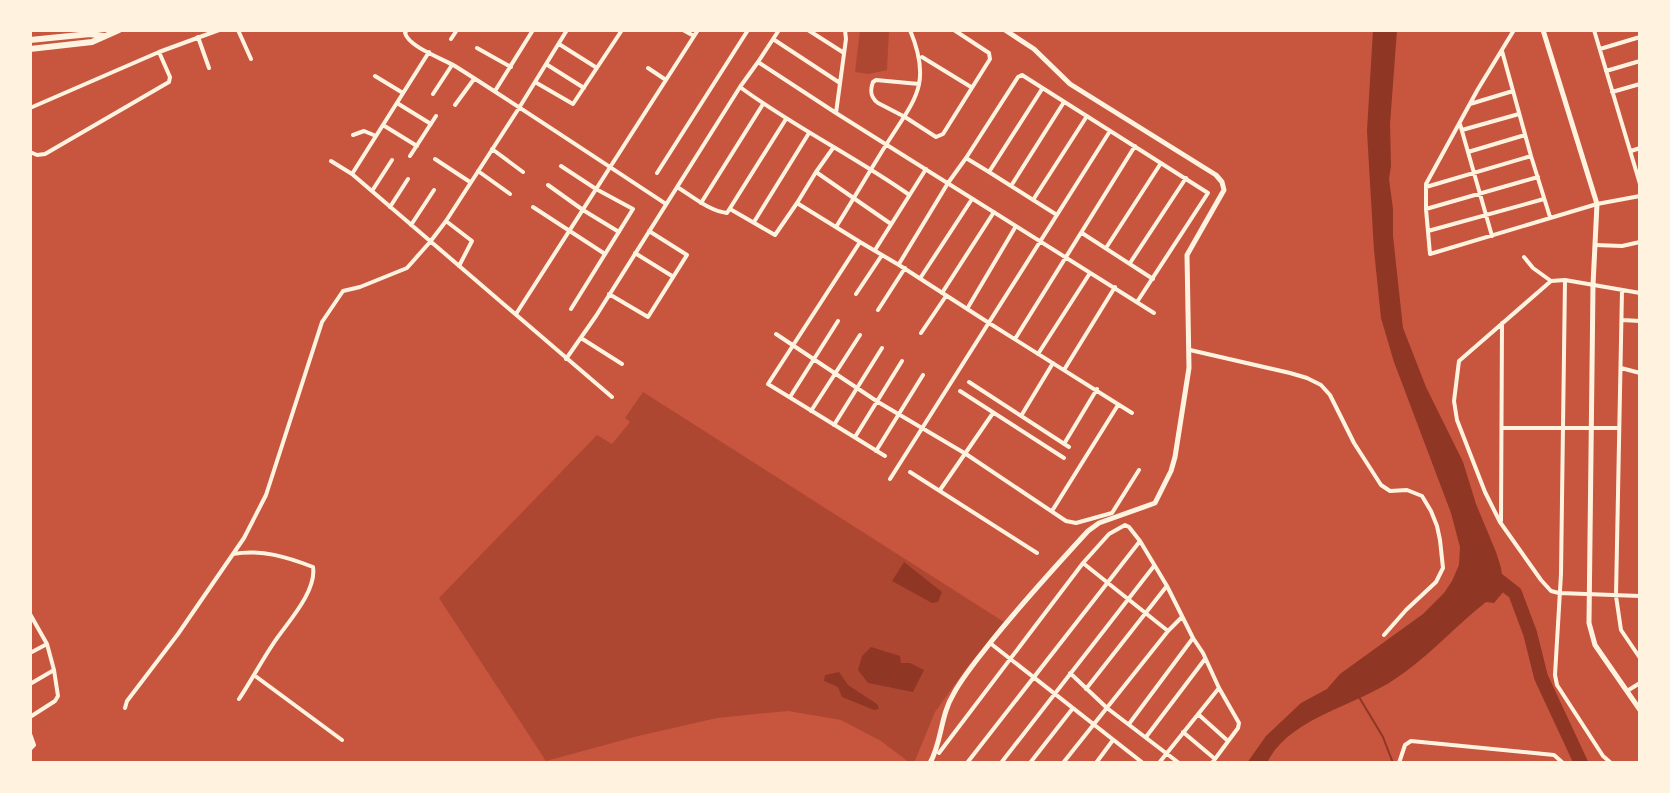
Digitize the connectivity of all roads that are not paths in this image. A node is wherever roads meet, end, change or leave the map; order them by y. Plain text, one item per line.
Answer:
1 (119, 30) edge
2 (219, 30) edge
3 (238, 30) edge
4 (407, 30) edge
5 (457, 30) edge
6 (533, 30) edge
7 (567, 30) edge
8 (622, 30) edge
9 (683, 30) edge
10 (698, 30) edge
11 (748, 30) edge
12 (779, 30) edge
13 (808, 30) edge
14 (845, 30) edge
15 (910, 30) edge
16 (954, 30) edge
17 (1005, 30) edge
18 (1514, 30) edge
19 (1543, 30) edge
20 (1594, 30) edge
21 (104, 36) junction
22 (694, 36) junction
23 (198, 37) junction
24 (1640, 37) edge
25 (451, 39) dead end
26 (773, 39) junction
27 (30, 40) edge
28 (559, 44) junction
29 (477, 48) dead end
30 (30, 49) edge
31 (1599, 49) junction
32 (1502, 51) junction
33 (159, 52) junction
34 (429, 52) junction
35 (844, 53) junction
36 (921, 57) junction
37 (251, 59) dead end
38 (1640, 61) edge
39 (758, 62) junction
40 (546, 64) junction
41 (452, 65) junction
42 (511, 67) junction
43 (209, 68) dead end
44 (598, 68) junction
45 (648, 68) dead end
46 (1606, 71) junction
47 (375, 76) dead end
48 (474, 79) junction
49 (666, 80) junction
50 (535, 82) junction
51 (840, 83) junction
52 (919, 84) junction
53 (1640, 84) edge
54 (740, 87) junction
55 (971, 87) junction
56 (584, 88) junction
57 (1042, 89) junction
58 (495, 91) junction
59 (1513, 91) junction
60 (1612, 92) junction
61 (403, 93) junction
62 (433, 94) dead end
63 (1064, 102) junction
64 (397, 103) junction
65 (763, 104) junction
66 (1470, 104) junction
67 (455, 105) dead end
68 (30, 108) edge
69 (519, 108) junction
70 (836, 113) junction
71 (1519, 114) junction
72 (436, 116) dead end
73 (1087, 116) junction
74 (905, 117) junction
75 (786, 119) junction
76 (431, 124) junction
77 (1460, 124) junction
78 (383, 125) junction
79 (1462, 130) junction
80 (1110, 131) junction
81 (809, 133) junction
82 (353, 135) dead end
83 (1525, 135) junction
84 (376, 136) junction
85 (886, 144) junction
86 (417, 146) junction
87 (1135, 146) junction
88 (833, 148) junction
89 (1640, 148) edge
90 (492, 149) junction
91 (1631, 151) junction
92 (30, 152) edge
93 (1468, 152) junction
94 (410, 156) dead end
95 (1531, 156) junction
96 (966, 158) junction
97 (435, 159) dead end
98 (392, 160) dead end
99 (331, 161) dead end
100 (1161, 162) junction
101 (561, 166) dead end
102 (610, 167) junction
103 (872, 169) junction
104 (926, 169) junction
105 (478, 171) junction
106 (523, 172) dead end
107 (816, 172) junction
108 (989, 172) junction
109 (657, 173) dead end
110 (1474, 173) junction
111 (352, 174) junction
112 (1538, 177) junction
113 (1186, 178) junction
114 (408, 179) dead end
115 (470, 182) junction
116 (948, 183) junction
117 (1640, 184) edge
118 (548, 185) dead end
119 (1011, 186) junction
120 (677, 187) junction
121 (1426, 187) junction
122 (596, 189) junction
123 (434, 190) dead end
124 (372, 191) junction
125 (510, 194) dead end
126 (908, 194) junction
127 (1479, 194) junction
128 (1640, 196) edge
129 (854, 198) junction
130 (972, 199) junction
131 (1544, 199) junction
132 (1033, 200) junction
133 (701, 203) junction
134 (797, 203) junction
135 (666, 204) junction
136 (1597, 204) junction
137 (390, 207) junction
138 (533, 207) dead end
139 (730, 209) junction
140 (1426, 209) junction
141 (583, 210) junction
142 (994, 212) junction
143 (1057, 215) junction
144 (1485, 216) junction
145 (1550, 218) junction
146 (446, 221) junction
147 (754, 222) junction
148 (891, 224) junction
149 (411, 225) junction
150 (1016, 226) junction
151 (836, 227) junction
152 (570, 231) junction
153 (649, 231) junction
154 (1428, 231) junction
155 (619, 232) junction
156 (1082, 233) junction
157 (1492, 236) junction
158 (1041, 241) junction
159 (430, 242) junction
160 (860, 242) junction
161 (1640, 242) edge
162 (1595, 245) junction
163 (1106, 248) junction
164 (875, 250) junction
165 (635, 253) junction
166 (605, 254) junction
167 (882, 255) junction
168 (1065, 256) junction
169 (1524, 257) dead end
170 (1130, 263) junction
171 (899, 265) junction
172 (459, 267) junction
173 (905, 268) junction
174 (1090, 273) junction
175 (672, 276) junction
176 (920, 278) junction
177 (1153, 279) junction
178 (1565, 280) junction
179 (1551, 281) junction
180 (1593, 285) junction
181 (1115, 287) junction
182 (1622, 290) junction
183 (1640, 293) edge
184 (609, 294) junction
185 (856, 294) dead end
186 (944, 294) junction
187 (1137, 302) junction
188 (571, 309) dead end
189 (967, 309) junction
190 (878, 310) dead end
191 (1154, 313) dead end
192 (515, 315) junction
193 (1622, 320) junction
194 (838, 321) dead end
195 (1640, 321) edge
196 (989, 323) junction
197 (1502, 323) junction
198 (921, 333) dead end
199 (776, 334) dead end
200 (860, 335) dead end
201 (581, 338) junction
202 (1015, 339) junction
203 (792, 346) junction
204 (882, 348) dead end
205 (1190, 350) junction
206 (1038, 354) junction
207 (566, 359) junction
208 (814, 359) junction
209 (902, 361) dead end
210 (1053, 363) junction
211 (622, 364) dead end
212 (1621, 368) junction
213 (1064, 370) junction
214 (836, 373) junction
215 (1640, 373) edge
216 (923, 375) dead end
217 (969, 382) dead end
218 (858, 388) junction
219 (1097, 389) junction
220 (960, 391) dead end
221 (612, 397) dead end
222 (790, 397) junction
223 (878, 402) junction
224 (1119, 404) junction
225 (811, 411) junction
226 (993, 412) junction
227 (899, 413) junction
228 (1132, 413) dead end
229 (1021, 416) junction
230 (834, 425) junction
231 (922, 428) junction
232 (1502, 428) junction
233 (1564, 428) junction
234 (1592, 428) junction
235 (1619, 428) junction
236 (855, 437) junction
237 (876, 451) junction
238 (966, 454) junction
239 (885, 456) dead end
240 (1064, 458) dead end
241 (1139, 470) dead end
242 (910, 472) dead end
243 (890, 479) dead end
244 (940, 490) junction
245 (1052, 511) junction
246 (1500, 522) junction
247 (1140, 541) junction
248 (1037, 553) dead end
249 (233, 554) junction
250 (1083, 563) junction
251 (1154, 565) junction
252 (1107, 582) junction
253 (1167, 586) junction
254 (1559, 593) junction
255 (1589, 596) junction
256 (1616, 596) junction
257 (1640, 596) edge
258 (1128, 599) junction
259 (30, 614) edge
260 (1146, 614) junction
261 (1182, 617) junction
262 (32, 621) edge
263 (1168, 631) junction
264 (1384, 635) dead end
265 (1193, 638) junction
266 (990, 643) junction
267 (47, 644) junction
268 (30, 653) edge
269 (1011, 658) junction
270 (1640, 658) edge
271 (1205, 659) junction
272 (54, 670) junction
273 (1070, 673) junction
274 (254, 675) junction
275 (1034, 678) junction
276 (1640, 683) edge
277 (30, 684) edge
278 (1219, 688) junction
279 (1086, 689) junction
280 (1627, 691) junction
281 (1055, 693) junction
282 (239, 699) dead end
283 (125, 708) dead end
284 (1073, 708) junction
285 (1107, 708) junction
286 (1640, 710) edge
287 (1198, 714) junction
288 (30, 717) edge
289 (1093, 724) junction
290 (1129, 724) junction
291 (1183, 732) junction
292 (30, 734) edge
293 (1146, 737) junction
294 (342, 740) dead end
295 (1113, 740) junction
296 (1228, 741) junction
297 (30, 749) edge
298 (1166, 752) junction
299 (939, 753) dead end
300 (1131, 755) junction
301 (1213, 761) edge
302 (930, 763) edge
303 (967, 763) edge
304 (1001, 763) edge
305 (1030, 763) edge
306 (1063, 763) edge
307 (1096, 763) edge
308 (1125, 763) edge
309 (1143, 763) edge
310 (1159, 763) edge
311 (1179, 763) edge
312 (1399, 763) edge
313 (1563, 763) edge
314 (1611, 763) edge

1 - 21 main road
2 - 23 street
3 - 37 street
4 - 34 street
5 - 25 street
6 - 42 street
7 - 28 street
8 - 44 street
9 - 22 street
10 - 22 street
11 - 109 street
12 - 26 street
13 - 35 street
14 - 35 street
15 - 36 street
16 - 55 street
17 - 205 street
18 - 32 street
19 - 136 street
20 - 31 street
21 - 27 main road
21 - 30 main road
22 - 49 street
23 - 33 street
23 - 43 street
24 - 31 street
26 - 39 street
26 - 51 street
28 - 40 street
28 - 44 street
29 - 42 street
31 - 46 street
32 - 59 street
32 - 66 street
33 - 68 street
33 - 92 street
34 - 41 street
34 - 61 street
35 - 51 street
36 - 52 street
36 - 55 street
38 - 46 street
39 - 54 street
39 - 70 street
40 - 50 street
40 - 56 street
41 - 48 street
41 - 62 street
42 - 58 street
44 - 56 street
45 - 49 street
46 - 60 street
47 - 61 street
48 - 58 street
48 - 67 street
49 - 102 street
50 - 56 street
50 - 69 street
51 - 70 street
52 - 74 street
52 - 74 street
53 - 60 street
54 - 65 street
54 - 120 street
55 - 74 street
57 - 63 street
57 - 96 street
57 - 108 street
58 - 69 street
59 - 66 street
59 - 71 street
60 - 91 street
61 - 64 street
63 - 73 street
63 - 119 street
64 - 76 street
64 - 78 street
65 - 75 street
65 - 133 street
66 - 77 street
69 - 90 street
69 - 102 street
70 - 85 street
71 - 79 street
71 - 83 street
72 - 76 street
73 - 80 street
73 - 132 street
74 - 85 street
75 - 81 street
75 - 139 street
76 - 86 street
77 - 79 street
77 - 121 street
78 - 84 street
78 - 86 street
79 - 93 street
80 - 87 street
80 - 143 street
81 - 88 street
81 - 147 street
82 - 84 street
83 - 93 street
83 - 95 street
84 - 111 street
85 - 103 street
85 - 104 street
86 - 94 street
87 - 100 street
87 - 156 street
88 - 103 street
88 - 107 street
89 - 91 street
90 - 105 street
90 - 106 street
91 - 117 street
93 - 110 street
95 - 110 street
95 - 112 street
96 - 108 street
96 - 116 street
97 - 115 street
98 - 124 street
99 - 111 street
100 - 113 street
100 - 163 street
101 - 122 street
102 - 122 street
102 - 135 street
103 - 126 street
103 - 129 street
104 - 116 street
104 - 126 street
105 - 115 street
105 - 125 street
107 - 129 street
107 - 134 street
108 - 119 street
110 - 121 street
110 - 127 street
111 - 124 street
112 - 127 street
112 - 131 street
113 - 170 street
113 - 177 street
114 - 137 street
115 - 146 street
116 - 130 street
116 - 171 street
118 - 141 street
119 - 132 street
120 - 133 street
120 - 135 street
121 - 140 street
122 - 141 street
122 - 155 street
123 - 149 street
124 - 137 street
126 - 148 street
127 - 140 street
127 - 144 street
128 - 136 street
129 - 148 street
129 - 151 street
130 - 142 street
130 - 176 street
131 - 144 street
131 - 145 street
132 - 143 street
133 - 139 street
134 - 147 street
134 - 151 street
135 - 153 street
136 - 145 street
136 - 162 street
137 - 149 street
138 - 152 street
139 - 147 street
140 - 154 street
141 - 152 street
141 - 155 street
142 - 150 street
142 - 186 street
143 - 158 street
144 - 154 street
144 - 157 street
145 - 157 street
146 - 159 street
146 - 172 street
148 - 164 street
149 - 159 street
150 - 158 street
150 - 189 street
151 - 160 street
152 - 166 street
152 - 192 street
153 - 165 street
153 - 175 street
154 - 157 street
155 - 166 street
156 - 163 street
156 - 168 street
158 - 168 street
158 - 196 street
159 - 172 street
159 - 249 street
160 - 164 street
160 - 203 street
161 - 162 street
162 - 180 street
163 - 170 street
164 - 167 street
165 - 175 street
165 - 184 street
166 - 188 street
167 - 171 street
167 - 185 street
168 - 174 street
168 - 202 street
169 - 179 street
170 - 177 street
171 - 173 street
172 - 192 street
173 - 176 street
173 - 190 street
174 - 181 street
174 - 206 street
175 - 184 street
176 - 186 street
177 - 187 street
178 - 179 street
178 - 180 street
178 - 233 street
179 - 197 street
180 - 182 street
180 - 234 street
181 - 187 street
181 - 213 street
182 - 183 street
182 - 193 street
184 - 201 street
186 - 189 street
186 - 198 street
187 - 191 street
189 - 196 street
192 - 207 street
193 - 195 street
193 - 212 street
194 - 208 street
196 - 202 street
196 - 231 street
197 - 232 street
197 - 246 street
199 - 203 street
200 - 214 street
201 - 207 street
201 - 211 street
202 - 206 street
203 - 208 street
203 - 222 street
204 - 218 street
205 - 264 street
205 - 266 street
206 - 210 street
207 - 221 street
208 - 214 street
208 - 222 street
209 - 223 street
210 - 213 street
210 - 229 street
212 - 215 street
212 - 235 street
213 - 219 street
214 - 218 street
214 - 225 street
216 - 227 street
217 - 229 street
218 - 223 street
218 - 230 street
219 - 224 street
219 - 229 street
220 - 226 street
222 - 225 street
223 - 227 street
223 - 236 street
224 - 228 street
224 - 245 street
225 - 230 street
226 - 238 street
226 - 240 street
227 - 231 street
227 - 237 street
230 - 236 street
231 - 238 street
231 - 243 street
232 - 233 street
232 - 246 street
233 - 234 street
233 - 254 street
234 - 235 street
234 - 255 street
235 - 256 street
236 - 237 street
237 - 239 street
238 - 244 street
238 - 245 street
241 - 245 street
242 - 244 street
244 - 248 street
246 - 254 street
247 - 250 street
247 - 251 street
247 - 252 street
249 - 274 street
249 - 283 street
250 - 252 street
250 - 269 street
251 - 253 street
251 - 258 street
252 - 258 street
252 - 275 street
253 - 260 street
253 - 261 street
254 - 255 street
254 - 314 street
255 - 256 street
255 - 280 street
256 - 257 street
256 - 270 street
258 - 260 street
258 - 273 street
259 - 262 street
260 - 263 street
260 - 279 street
261 - 263 street
261 - 265 street
262 - 267 street
263 - 285 street
265 - 271 street
265 - 290 street
266 - 269 street
266 - 302 street
267 - 268 street
267 - 272 street
269 - 275 street
269 - 299 street
271 - 278 street
271 - 293 street
272 - 277 street
272 - 288 street
273 - 279 street
273 - 281 street
274 - 282 street
274 - 294 street
275 - 281 street
275 - 303 street
276 - 280 street
278 - 287 street
278 - 296 street
279 - 285 street
280 - 286 street
281 - 284 street
281 - 304 street
284 - 289 street
284 - 305 street
285 - 289 street
285 - 290 street
287 - 291 street
287 - 296 street
289 - 295 street
289 - 306 street
290 - 293 street
291 - 298 street
291 - 301 street
292 - 297 street
293 - 298 street
295 - 300 street
295 - 307 street
296 - 301 street
298 - 310 street
298 - 311 street
300 - 308 street
300 - 309 street
312 - 313 street

